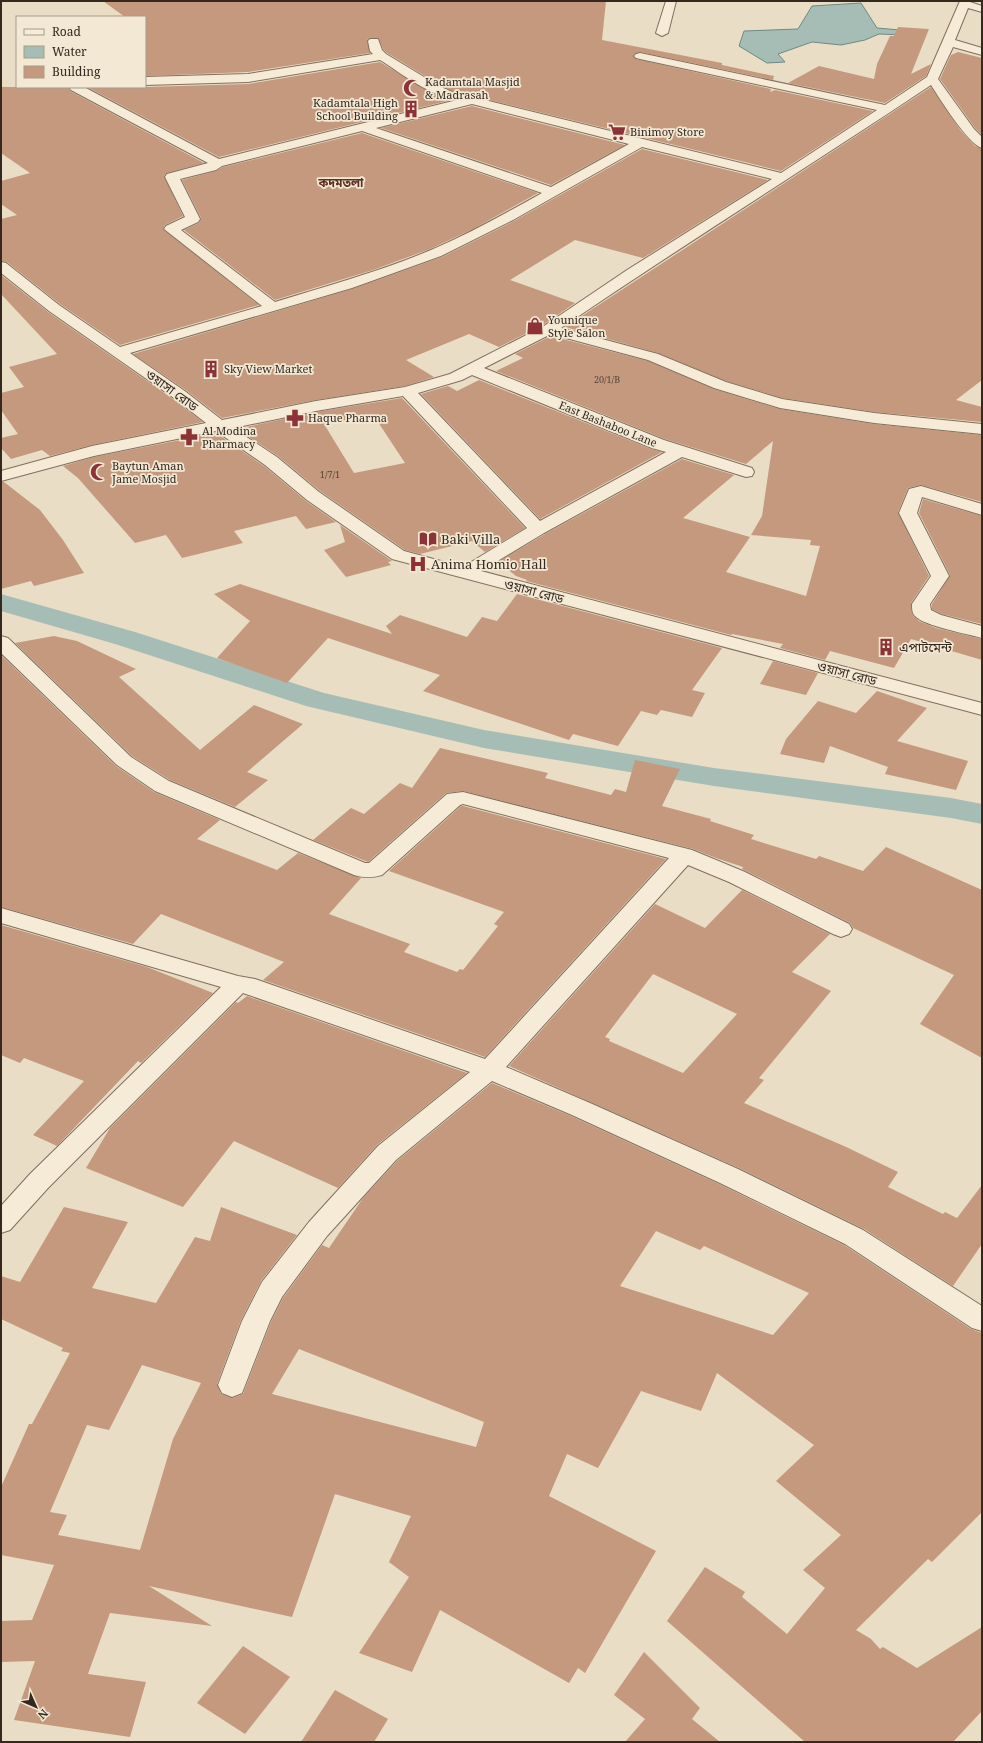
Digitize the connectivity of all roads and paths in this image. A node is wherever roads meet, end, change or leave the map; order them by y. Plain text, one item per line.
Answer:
1 (671, 1) edge
2 (964, 2) edge
3 (982, 9) edge
4 (662, 33) dead end
5 (374, 41) dead end
6 (949, 42) junction
7 (982, 52) edge
8 (382, 56) junction
9 (640, 56) dead end
10 (932, 79) junction
11 (146, 81) edge
12 (77, 88) edge
13 (472, 100) junction
14 (888, 109) junction
15 (982, 126) edge
16 (362, 127) junction
17 (970, 132) junction
18 (639, 143) junction
19 (982, 144) edge
20 (217, 163) junction
21 (781, 177) junction
22 (553, 192) junction
23 (1, 266) edge
24 (272, 307) junction
25 (549, 329) junction
26 (118, 352) junction
27 (472, 369) junction
28 (407, 391) junction
29 (220, 426) junction
30 (982, 429) edge
31 (680, 451) junction
32 (746, 472) dead end
33 (1, 476) edge
34 (982, 510) edge
35 (538, 529) junction
36 (465, 573) junction
37 (982, 632) edge
38 (1, 642) edge
39 (982, 709) edge
40 (684, 855) junction
41 (1, 915) edge
42 (841, 929) dead end
43 (238, 984) junction
44 (488, 1070) junction
45 (1, 1223) edge
46 (982, 1320) edge
47 (232, 1385) dead end

1 - 4 street
2 - 3 street
2 - 6 street
5 - 8 street
6 - 7 street
6 - 10 street
8 - 11 street
8 - 13 street
9 - 14 street
10 - 14 street
10 - 17 street
12 - 20 street
13 - 16 street
13 - 18 street
14 - 21 street
15 - 17 street
16 - 20 street
16 - 22 street
17 - 19 street
18 - 21 street
18 - 22 street
20 - 24 street
21 - 25 street
22 - 24 street
23 - 26 street, ওয়াসা রোড
24 - 26 street
25 - 27 street
25 - 30 street
26 - 29 street, ওয়াসা রোড
27 - 28 street
27 - 31 street, East Bashaboo Lane
28 - 29 street
28 - 35 street
29 - 33 street
29 - 36 street, ওয়াসা রোড
31 - 32 street, East Bashaboo Lane
31 - 35 street
34 - 37 street
35 - 36 street
36 - 39 street, ওয়াসা রোড
38 - 40 street
40 - 42 street
40 - 44 street
41 - 43 street
43 - 44 street
43 - 45 street
44 - 46 street
44 - 47 street

